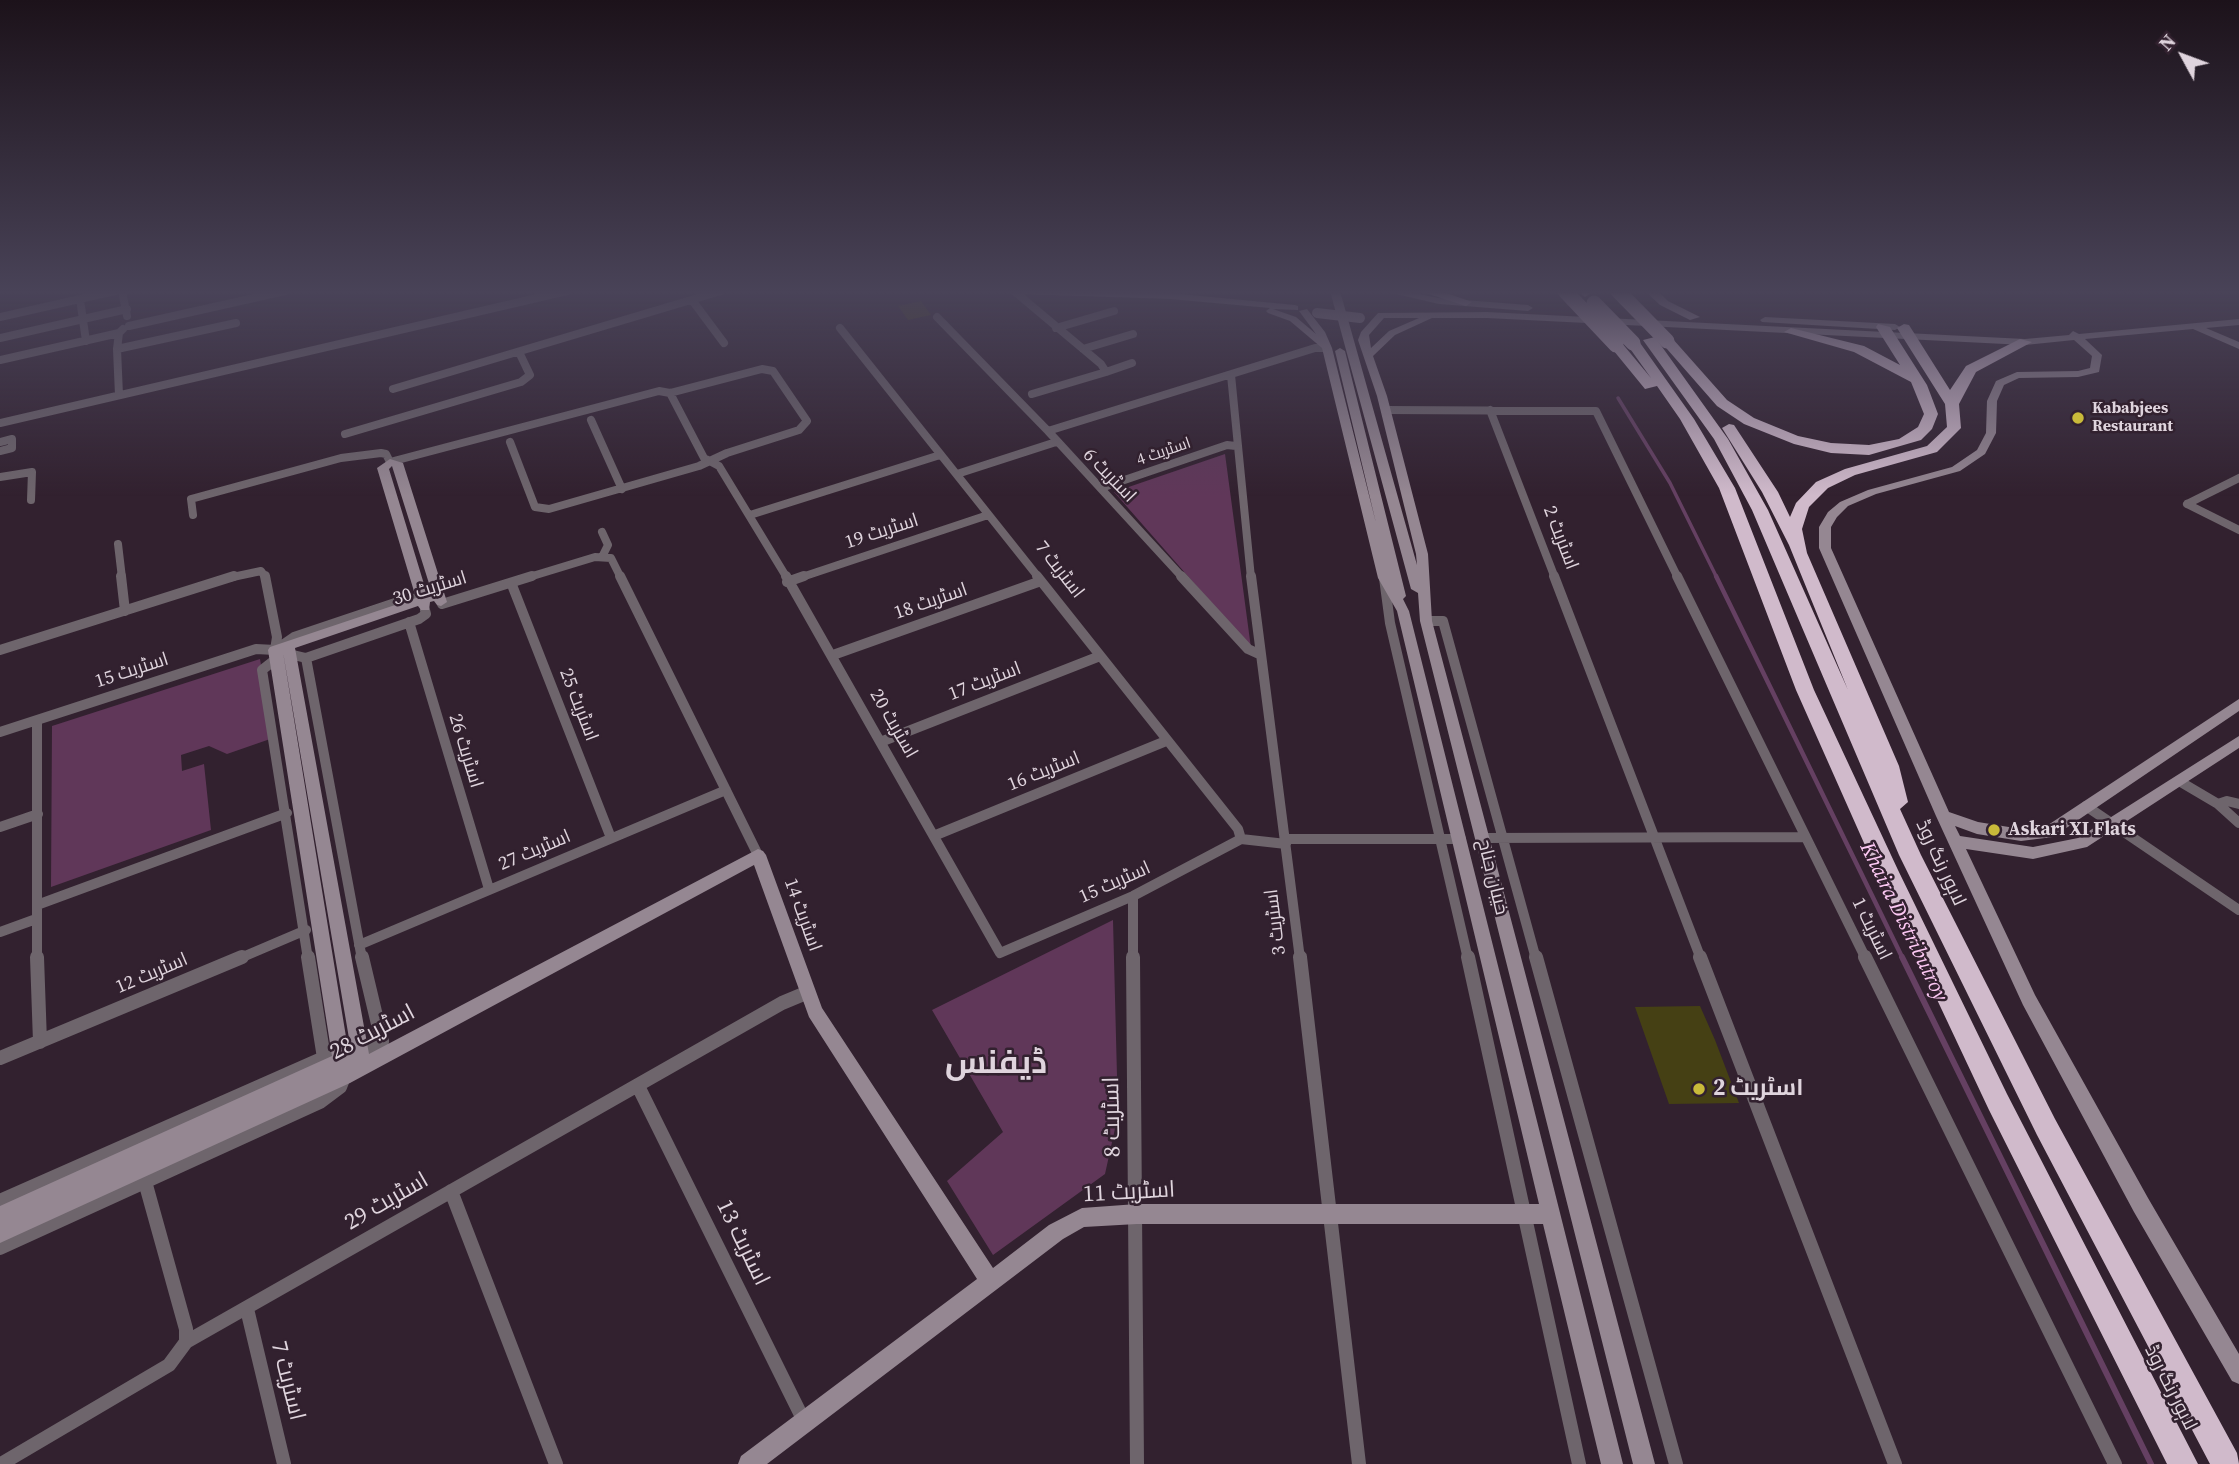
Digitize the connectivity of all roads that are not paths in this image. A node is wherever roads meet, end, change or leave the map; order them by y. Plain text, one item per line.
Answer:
1 (117, 359) edge
2 (273, 359) edge
3 (494, 359) edge
4 (523, 359) edge
5 (864, 359) edge
6 (978, 359) edge
7 (1093, 359) edge
8 (1280, 359) edge
9 (1330, 359) edge
10 (1342, 359) edge
11 (1354, 359) edge
12 (1371, 359) edge
13 (1651, 359) edge
14 (1655, 359) edge
15 (1671, 359) edge
16 (1880, 359) edge
17 (1909, 359) edge
18 (1918, 359) edge
19 (1990, 359) edge
20 (2096, 359) edge
21 (1132, 363) dead end
22 (1692, 371) junction
23 (1106, 372) junction
24 (1231, 375) junction
25 (1920, 385) junction
26 (393, 389) dead end
27 (670, 393) junction
28 (1032, 394) dead end
29 (119, 395) junction
30 (1952, 404) junction
31 (1490, 410) junction
32 (1385, 411) junction
33 (591, 420) dead end
34 (0, 423) edge
35 (1048, 431) junction
36 (345, 434) dead end
37 (0, 442) edge
38 (510, 442) dead end
39 (1056, 442) junction
40 (1236, 446) junction
41 (0, 451) edge
42 (940, 455) junction
43 (712, 461) junction
44 (390, 462) junction
45 (957, 474) junction
46 (0, 477) edge
47 (2239, 478) edge
48 (1101, 488) junction
49 (622, 489) junction
50 (31, 500) dead end
51 (988, 514) junction
52 (193, 515) dead end
53 (750, 515) junction
54 (2239, 530) edge
55 (602, 532) dead end
56 (118, 544) dead end
57 (1799, 553) junction
58 (599, 556) junction
59 (1384, 578) junction
60 (1041, 581) junction
61 (787, 582) junction
62 (512, 585) junction
63 (409, 586) dead end
64 (440, 600) junction
65 (420, 603) junction
66 (125, 611) junction
67 (1403, 611) junction
68 (1426, 621) junction
69 (409, 622) junction
70 (0, 650) edge
71 (282, 652) junction
72 (1259, 653) junction
73 (833, 655) junction
74 (1100, 656) junction
75 (306, 658) junction
76 (2239, 704) edge
77 (37, 721) junction
78 (0, 732) edge
79 (883, 741) junction
80 (1166, 741) junction
81 (2239, 741) edge
82 (2179, 781) junction
83 (726, 790) junction
84 (2218, 804) junction
85 (2239, 804) edge
86 (2086, 806) junction
87 (299, 808) junction
88 (38, 814) junction
89 (283, 814) junction
90 (1943, 816) junction
91 (2239, 823) edge
92 (2113, 826) junction
93 (0, 827) edge
94 (936, 835) junction
95 (1503, 837) junction
96 (1804, 837) junction
97 (611, 838) junction
98 (1482, 838) junction
99 (1655, 838) junction
100 (1241, 839) junction
101 (1441, 839) junction
102 (1461, 839) junction
103 (1955, 841) junction
104 (1286, 842) junction
105 (758, 855) junction
106 (1910, 855) junction
107 (489, 889) junction
108 (1133, 896) junction
109 (37, 905) junction
110 (2239, 911) edge
111 (36, 919) junction
112 (319, 925) junction
113 (302, 931) junction
114 (0, 932) edge
115 (359, 945) junction
116 (1000, 953) joint
117 (806, 993) junction
118 (40, 1042) junction
119 (383, 1048) junction
120 (0, 1058) edge
121 (362, 1060) junction
122 (337, 1065) junction
123 (638, 1086) junction
124 (143, 1176) junction
125 (451, 1191) junction
126 (0, 1201) edge
127 (1137, 1214) junction
128 (1552, 1214) junction
129 (1329, 1215) junction
130 (1526, 1215) junction
131 (0, 1216) edge
132 (0, 1233) edge
133 (0, 1248) edge
134 (991, 1283) junction
135 (247, 1309) junction
136 (186, 1342) junction
137 (2239, 1374) edge
138 (804, 1421) junction
139 (1134, 1461) edge
140 (1, 1464) edge
141 (284, 1464) edge
142 (556, 1464) edge
143 (749, 1464) edge
144 (1359, 1464) edge
145 (1579, 1464) edge
146 (1612, 1464) edge
147 (1644, 1464) edge
148 (1676, 1464) edge
149 (1895, 1464) edge
150 (2115, 1464) edge
151 (2183, 1464) edge
152 (2226, 1464) edge

1 - 29 street
2 - 29 street
3 - 26 street
4 - 36 street
5 - 42 street, اسٹریٹ 7
6 - 35 street, اسٹریٹ 6
7 - 23 street
8 - 24 street
9 - 59 main road, خیبان جناح
10 - 67 main road
11 - 68 main road
12 - 32 main road, خیبان جناح
13 - 151 highway, لاہور رنگ روڈ
14 - 106 highway, لاہور رنگ روڈ
15 - 22 highway
16 - 25 highway
17 - 25 highway
18 - 30 highway
19 - 30 highway
20 - 90 main road
21 - 23 street
22 - 25 highway
22 - 57 highway
23 - 28 street
24 - 35 street
24 - 40 street, اسٹریٹ 3
27 - 43 street, اسٹریٹ 20
27 - 43 street
27 - 44 street
29 - 34 street
30 - 57 highway
31 - 32 street
31 - 96 street, اسٹریٹ 1
31 - 99 street, اسٹریٹ 2
32 - 68 main road, خیبان جناح
33 - 49 street
35 - 39 street, اسٹریٹ 6
37 - 41 street
38 - 49 street
39 - 45 street
39 - 48 street, اسٹریٹ 6
40 - 48 street, اسٹریٹ 4
40 - 72 street, اسٹریٹ 3
42 - 45 street, اسٹریٹ 7
42 - 53 street
43 - 49 street
43 - 53 street, اسٹریٹ 20
44 - 52 street
44 - 64 main road
44 - 65 main road
45 - 51 street, اسٹریٹ 7
46 - 50 street
47 - 54 street
48 - 72 street, اسٹریٹ 6
51 - 60 street, اسٹریٹ 7
51 - 61 street, اسٹریٹ 19
53 - 61 street, اسٹریٹ 20
55 - 58 street
56 - 66 street
57 - 106 highway
58 - 62 street, اسٹریٹ 30
58 - 83 street, اسٹریٹ 14
59 - 67 main road, خیبان جناح
59 - 101 street
60 - 73 street, اسٹریٹ 18
60 - 74 street, اسٹریٹ 7
61 - 73 street, اسٹریٹ 20
62 - 64 street, اسٹریٹ 30
62 - 97 street, اسٹریٹ 25
63 - 65 street
64 - 65 main road, اسٹریٹ 30
65 - 69 street
65 - 71 main road, اسٹریٹ 30
65 - 71 street
66 - 70 street
66 - 71 street
67 - 102 main road, خیبان جناح
68 - 95 street
68 - 98 main road, خیبان جناح
69 - 75 street
69 - 107 street, اسٹریٹ 26
71 - 75 street
71 - 77 street, اسٹریٹ 15
71 - 87 main road
71 - 89 street
71 - 121 main road
72 - 104 street, اسٹریٹ 3
73 - 79 street, اسٹریٹ 20
74 - 79 street, اسٹریٹ 17
74 - 80 street, اسٹریٹ 7
75 - 115 street
76 - 86 main road
77 - 78 street, اسٹریٹ 15
77 - 88 street
79 - 94 street, اسٹریٹ 20
80 - 94 street, اسٹریٹ 16
80 - 100 street, اسٹریٹ 7
81 - 82 main road
82 - 84 street
82 - 92 main road
83 - 97 street, اسٹریٹ 27
83 - 105 street, اسٹریٹ 14
84 - 85 street
84 - 91 street
86 - 90 main road
86 - 92 street
87 - 89 street
87 - 112 main road
88 - 93 street
88 - 109 street
89 - 109 street
89 - 113 street
90 - 103 main road
92 - 103 main road
92 - 110 street
94 - 116 street, اسٹریٹ 20
95 - 98 street
95 - 99 street
95 - 148 street
96 - 99 street
96 - 150 street, اسٹریٹ 1
97 - 107 street, اسٹریٹ 27
98 - 147 main road, خیبان جناح
99 - 149 street, اسٹریٹ 2
100 - 104 street
100 - 108 street, اسٹریٹ 15
101 - 102 street
101 - 104 street
101 - 130 street
102 - 128 main road, خیبان جناح
103 - 137 main road
104 - 129 street, اسٹریٹ 3
105 - 117 main road, اسٹریٹ 14
105 - 119 main road, اسٹریٹ 28
106 - 152 highway, لاہور رنگ روڈ
107 - 115 street, اسٹریٹ 27
108 - 116 street, اسٹریٹ 15
108 - 127 street, اسٹریٹ 8
109 - 111 street
111 - 114 street
111 - 118 street
112 - 113 street, اسٹریٹ 12
112 - 122 main road
113 - 118 street, اسٹریٹ 12
113 - 122 street
115 - 119 street
117 - 123 street, اسٹریٹ 29
117 - 134 main road, اسٹریٹ 14
118 - 120 street, اسٹریٹ 12
119 - 121 main road, اسٹریٹ 28
121 - 122 main road, اسٹریٹ 28
122 - 124 main road, اسٹریٹ 28
122 - 126 street
122 - 131 main road, اسٹریٹ 28
123 - 125 street, اسٹریٹ 29
123 - 138 street, اسٹریٹ 13
124 - 132 main road, اسٹریٹ 28
124 - 133 street
124 - 136 street
125 - 135 street, اسٹریٹ 29
125 - 142 street
127 - 129 main road, اسٹریٹ 11
127 - 134 main road, اسٹریٹ 11
127 - 139 street, اسٹریٹ 8
128 - 130 main road, اسٹریٹ 11
128 - 146 main road, خیبان جناح
129 - 130 main road, اسٹریٹ 11
129 - 144 street, اسٹریٹ 3
130 - 145 street
134 - 138 main road, اسٹریٹ 11
135 - 136 street, اسٹریٹ 29
135 - 141 street, اسٹریٹ 7
136 - 140 street, اسٹریٹ 29
138 - 143 main road, اسٹریٹ 11

